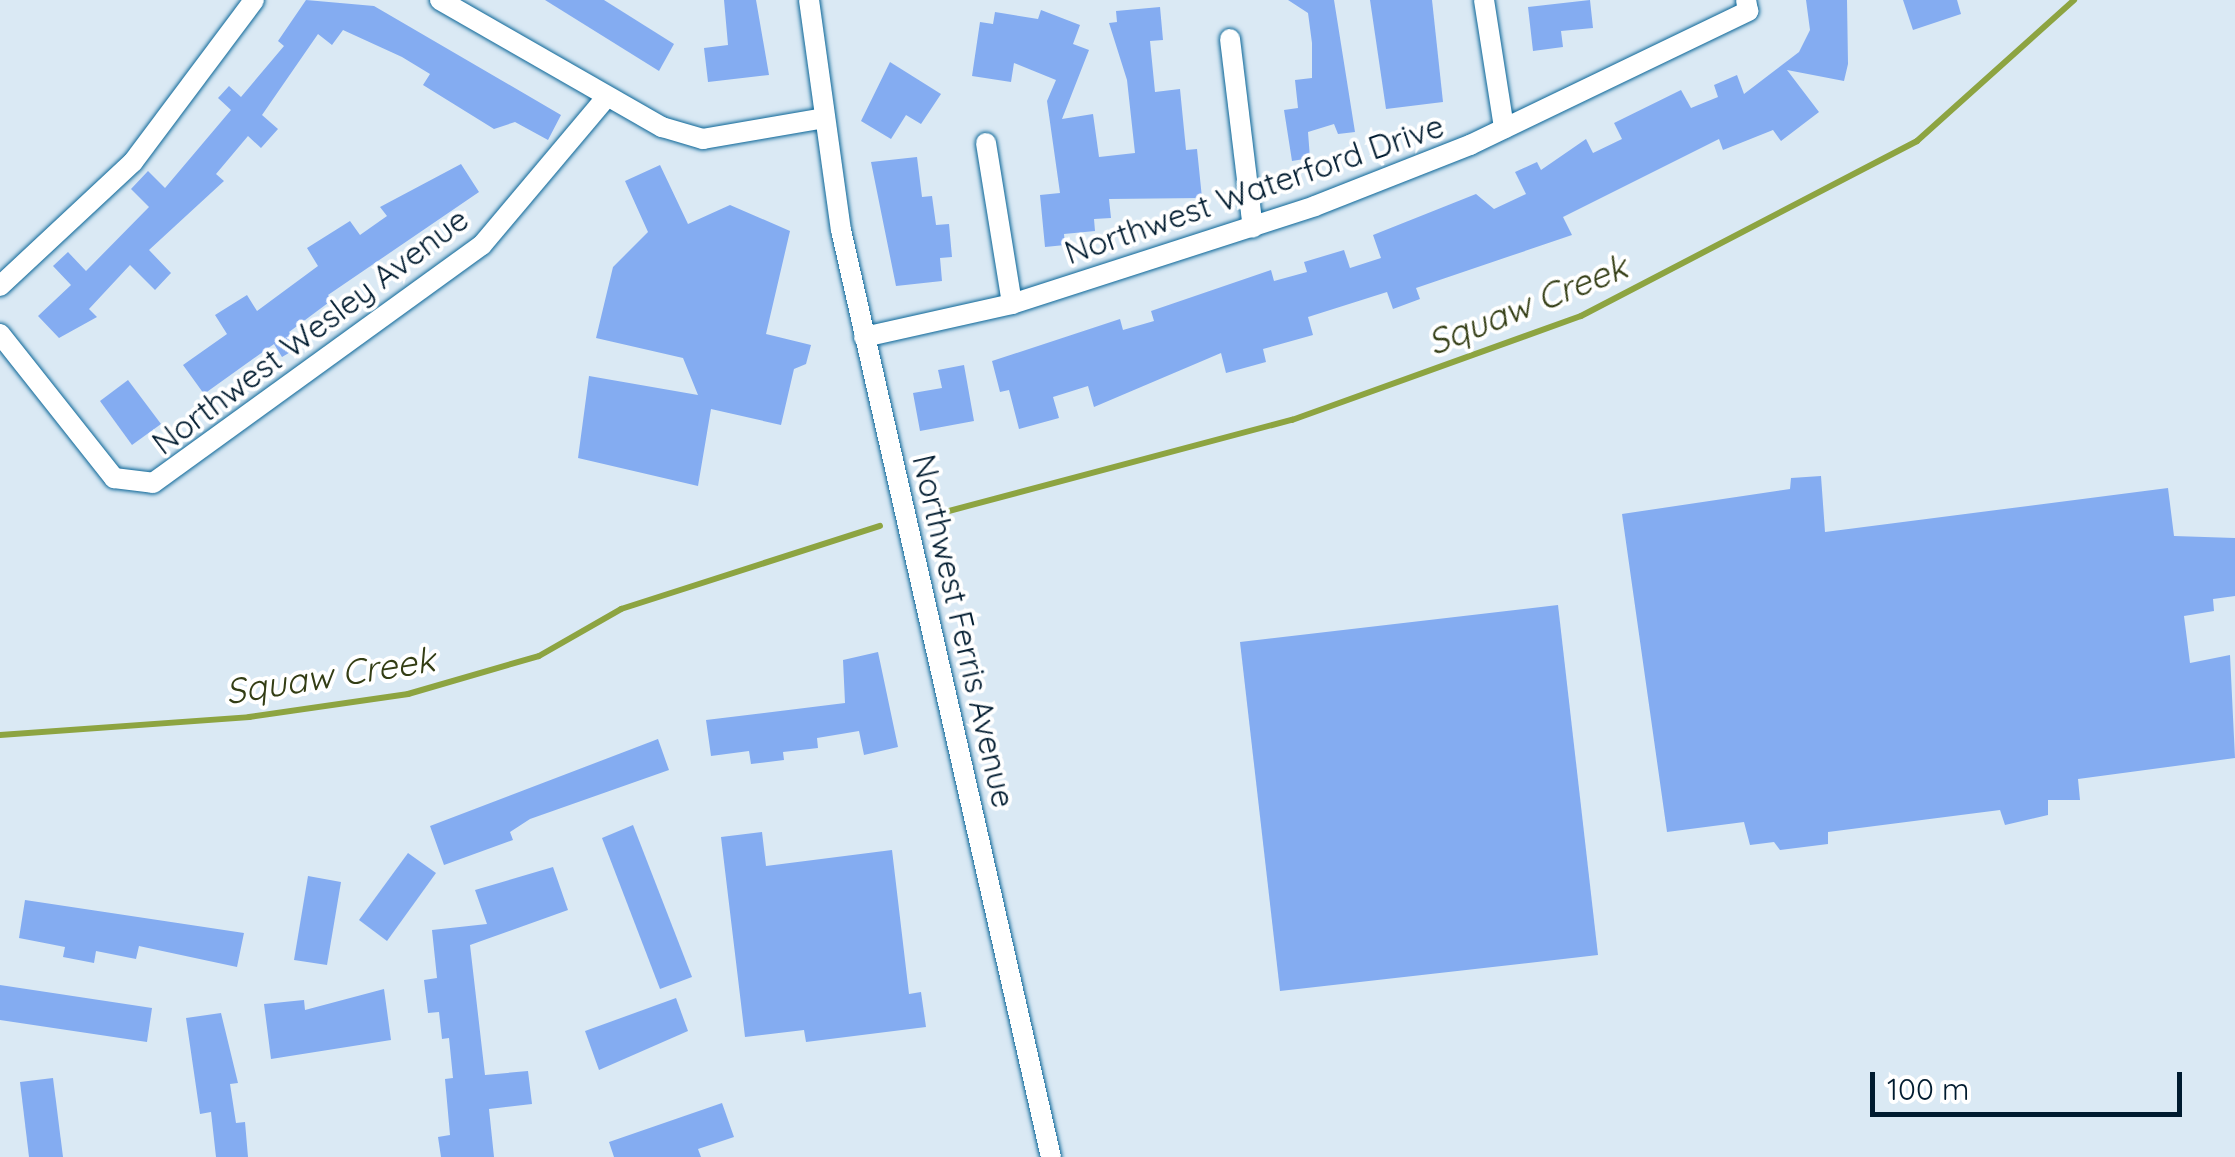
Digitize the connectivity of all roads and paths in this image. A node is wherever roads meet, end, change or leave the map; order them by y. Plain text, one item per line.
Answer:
1 (254, 0) edge
2 (440, 0) edge
3 (809, 0) edge
4 (1484, 0) edge
5 (1746, 0) edge
6 (1230, 39) dead end
7 (606, 98) junction
8 (824, 118) junction
9 (1504, 128) junction
10 (986, 143) dead end
11 (1253, 228) junction
12 (0, 286) edge
13 (1012, 304) junction
14 (0, 334) edge
15 (864, 337) junction
16 (1051, 1157) edge

1 - 12 street
2 - 7 street
3 - 8 street, Northwest Ferris Avenue
4 - 9 street
5 - 9 street, Northwest Waterford Drive
6 - 11 street
7 - 8 street
7 - 14 street, Northwest Wesley Avenue
8 - 15 street, Northwest Ferris Avenue
9 - 11 street, Northwest Waterford Drive
10 - 13 street
11 - 13 street, Northwest Waterford Drive
13 - 15 street, Northwest Waterford Drive
15 - 16 street, Northwest Ferris Avenue

